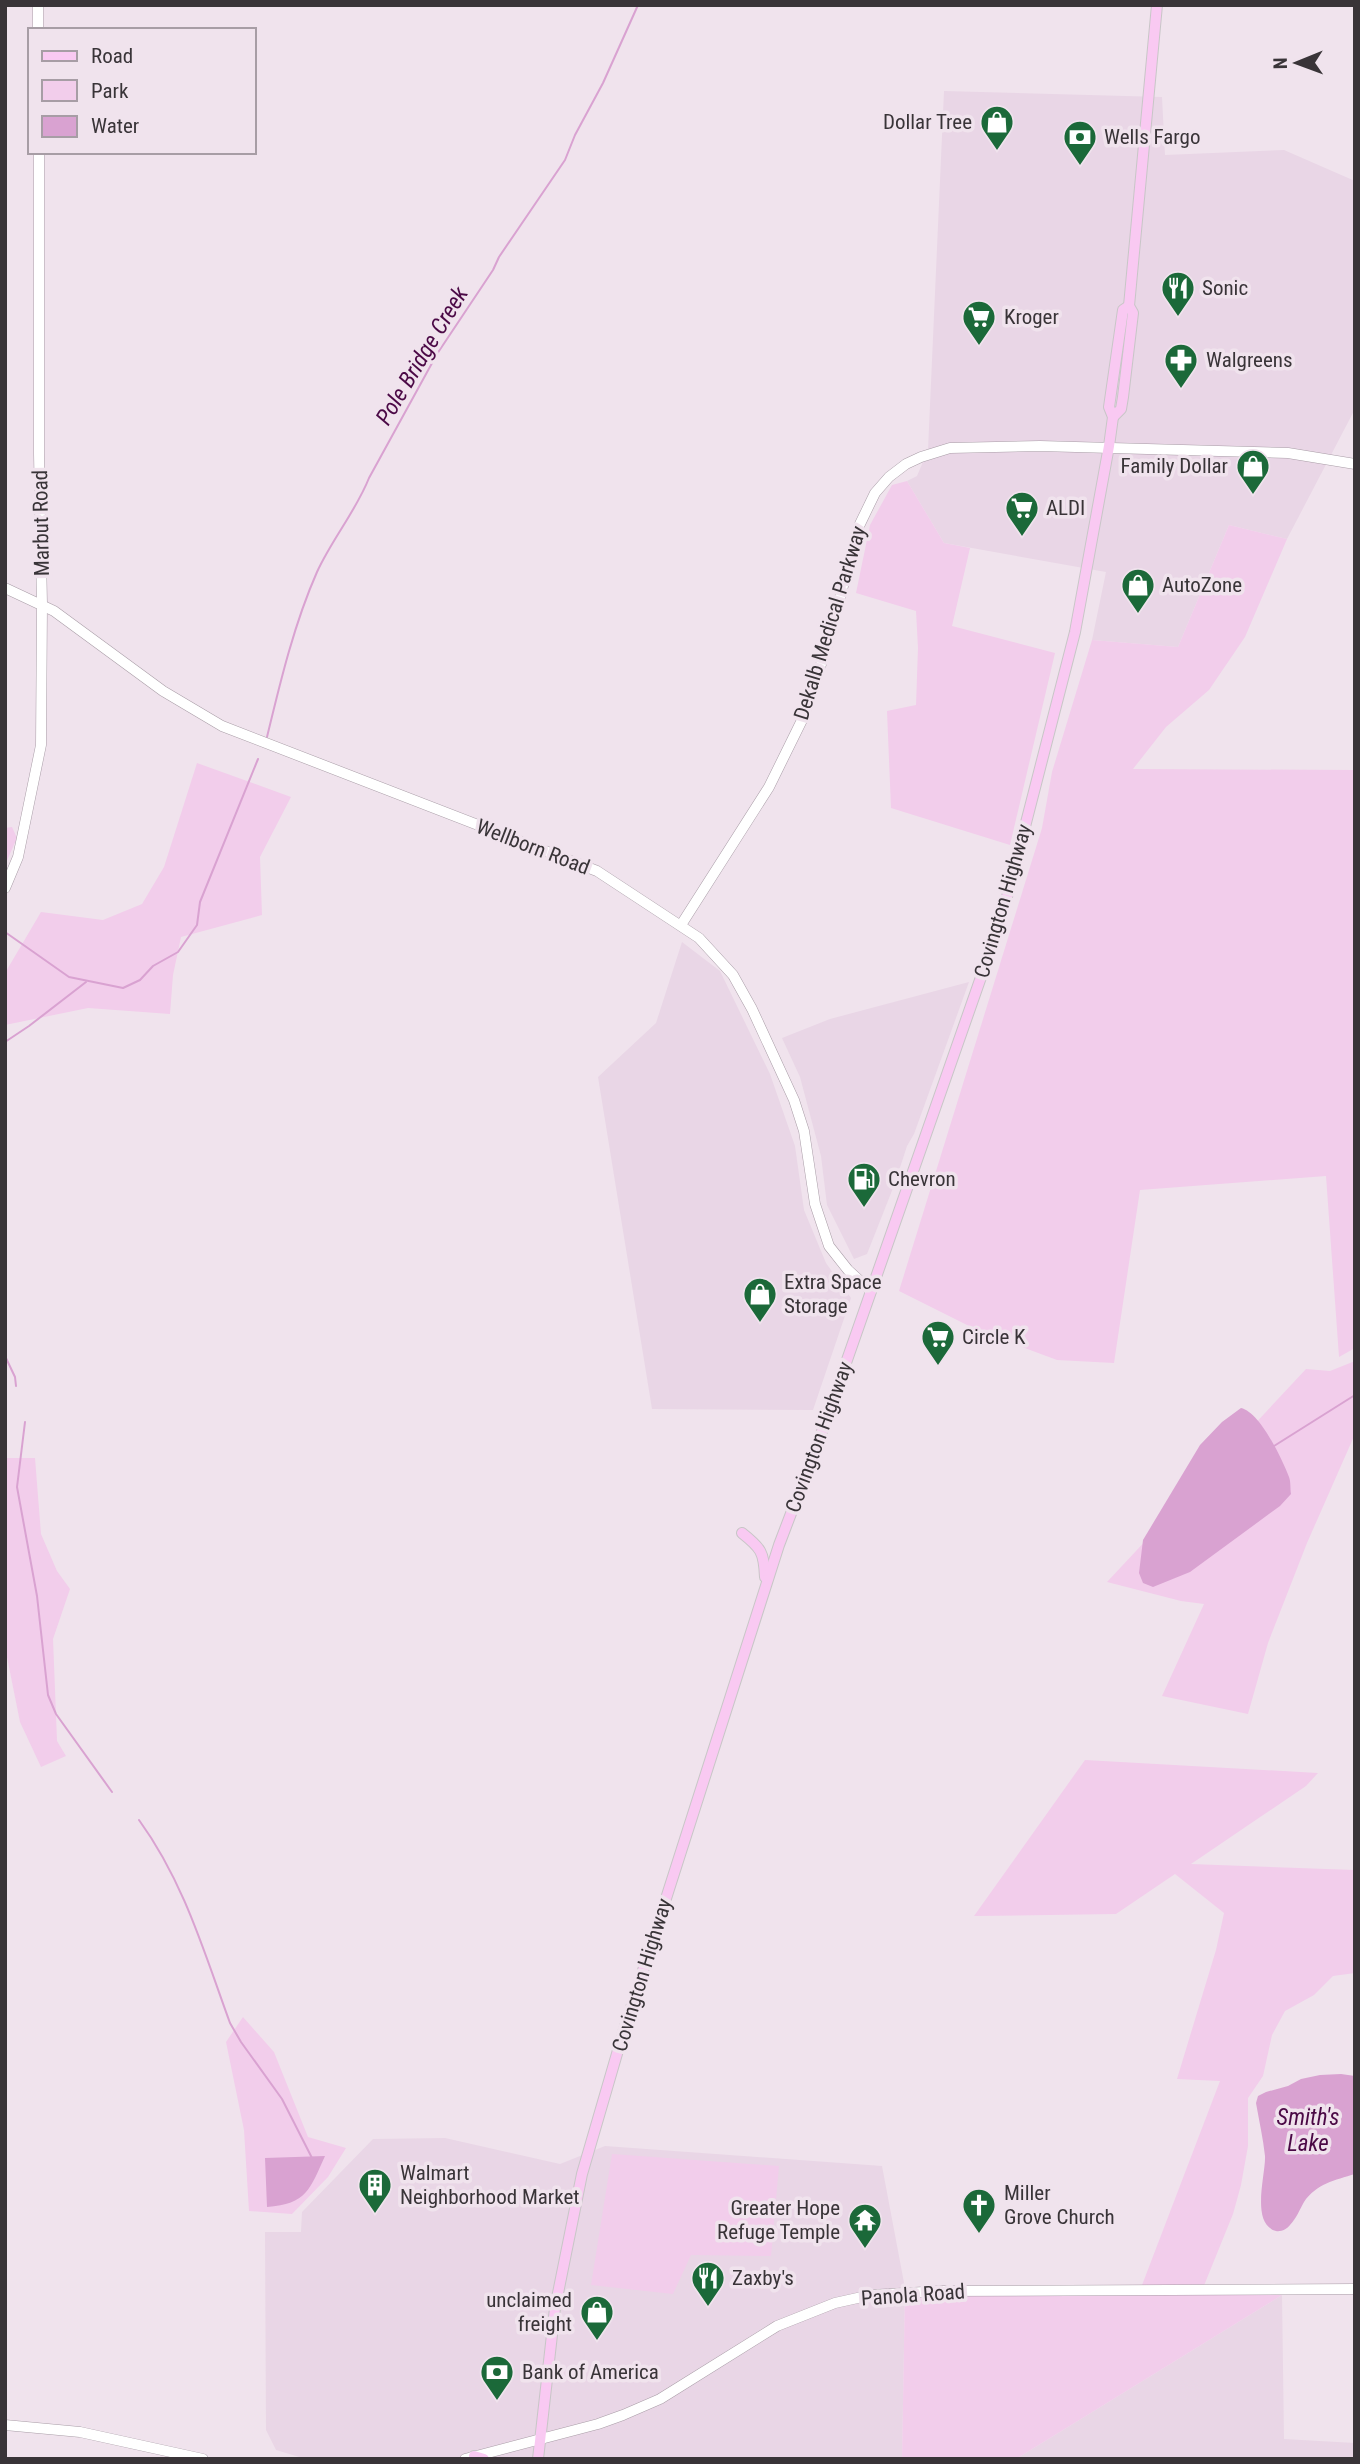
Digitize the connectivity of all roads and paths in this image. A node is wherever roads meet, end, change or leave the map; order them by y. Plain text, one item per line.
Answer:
1 (38, 5) edge
2 (1157, 5) edge
3 (38, 28) edge
4 (39, 154) edge
5 (1109, 446) junction
6 (1355, 464) edge
7 (5, 588) edge
8 (42, 604) junction
9 (64, 617) junction
10 (42, 625) junction
11 (5, 888) edge
12 (681, 925) junction
13 (871, 1292) junction
14 (742, 1533) dead end
15 (766, 1585) junction
16 (1355, 2290) edge
17 (5, 2425) edge
18 (540, 2439) junction
19 (475, 2458) edge
20 (203, 2459) edge
21 (538, 2459) edge

1 - 3 street
2 - 5 main road, Covington Highway
4 - 8 street, Marbut Road
5 - 6 street, Dekalb Medical Parkway
5 - 12 street, Dekalb Medical Parkway
5 - 13 main road, Covington Highway
7 - 8 street, Wellborn Road
8 - 9 street, Wellborn Road
8 - 10 street, Marbut Road
9 - 10 street
9 - 12 street, Wellborn Road
10 - 11 street, Marbut Road
12 - 13 street, Wellborn Road
13 - 15 main road, Covington Highway
14 - 15 main road
15 - 18 main road, Covington Highway
16 - 18 street, Panola Road
17 - 20 street
18 - 19 street, Panola Road
18 - 21 main road, Covington Highway

